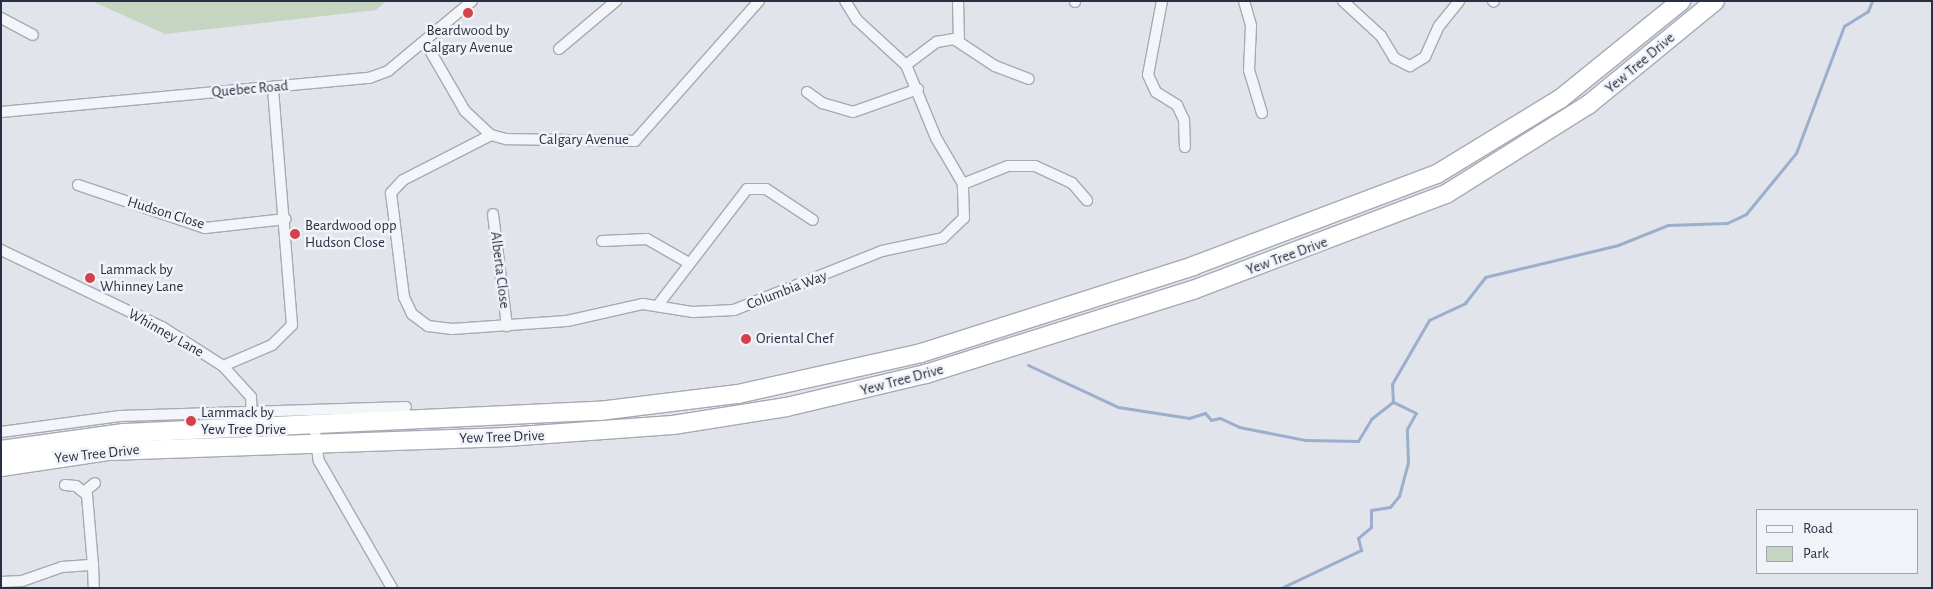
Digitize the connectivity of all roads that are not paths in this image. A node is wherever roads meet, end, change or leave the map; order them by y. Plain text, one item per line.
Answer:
1 (472, 1) edge
2 (616, 1) edge
3 (759, 1) edge
4 (958, 1) edge
5 (1162, 1) edge
6 (1244, 1) edge
7 (1343, 1) edge
8 (1459, 1) edge
9 (1681, 1) edge
10 (1715, 1) edge
11 (849, 2) edge
12 (1, 18) edge
13 (32, 35) dead end
14 (959, 41) junction
15 (425, 42) junction
16 (559, 48) dead end
17 (906, 65) junction
18 (1029, 79) dead end
19 (273, 87) junction
20 (918, 89) junction
21 (807, 92) dead end
22 (1, 112) edge
23 (1262, 113) dead end
24 (490, 135) junction
25 (1185, 147) dead end
26 (1436, 174) junction
27 (964, 184) junction
28 (78, 185) dead end
29 (1446, 194) junction
30 (1087, 200) dead end
31 (493, 214) dead end
32 (285, 219) junction
33 (813, 220) dead end
34 (602, 241) dead end
35 (1, 250) edge
36 (689, 263) junction
37 (658, 305) junction
38 (507, 326) junction
39 (921, 353) junction
40 (223, 366) junction
41 (926, 374) junction
42 (693, 400) junction
43 (406, 407) dead end
44 (252, 418) junction
45 (697, 422) junction
46 (314, 424) junction
47 (1, 432) edge
48 (315, 441) junction
49 (253, 444) junction
50 (1, 450) edge
51 (1, 467) edge
52 (95, 483) dead end
53 (65, 485) dead end
54 (84, 492) junction
55 (93, 565) junction
56 (1, 582) edge
57 (94, 588) edge
58 (392, 588) edge

1 - 15 street, Quebec Road
2 - 16 street
3 - 24 street, Calgary Avenue
4 - 14 street
5 - 25 street
6 - 23 street
7 - 8 street
9 - 26 highway, Yew Tree Drive
10 - 29 highway, Yew Tree Drive
11 - 17 street
12 - 13 street
14 - 17 street
14 - 18 street
15 - 19 street, Quebec Road
15 - 24 street
17 - 20 street
19 - 22 street, Quebec Road
19 - 32 street
20 - 21 street
20 - 27 street
24 - 38 street, Columbia Way
26 - 29 highway
26 - 39 highway, Yew Tree Drive
27 - 30 street
27 - 37 street, Columbia Way
28 - 32 street, Hudson Close
29 - 41 highway, Yew Tree Drive
31 - 38 street, Alberta Close
32 - 40 street
33 - 36 street
34 - 36 street
35 - 40 street, Whinney Lane
36 - 37 street
37 - 38 street, Columbia Way
39 - 41 highway
39 - 42 highway, Yew Tree Drive
40 - 44 street, Whinney Lane
41 - 45 highway, Yew Tree Drive
42 - 45 highway
42 - 46 highway, Yew Tree Drive
43 - 44 street
44 - 46 highway, Yew Tree Drive
44 - 47 street
44 - 49 street, Whinney Lane
44 - 50 highway, Yew Tree Drive
45 - 48 highway, Yew Tree Drive
46 - 48 street
48 - 49 highway, Yew Tree Drive
48 - 58 street
49 - 51 highway, Yew Tree Drive
52 - 54 street
53 - 54 street
54 - 55 street
55 - 56 street
55 - 57 street

